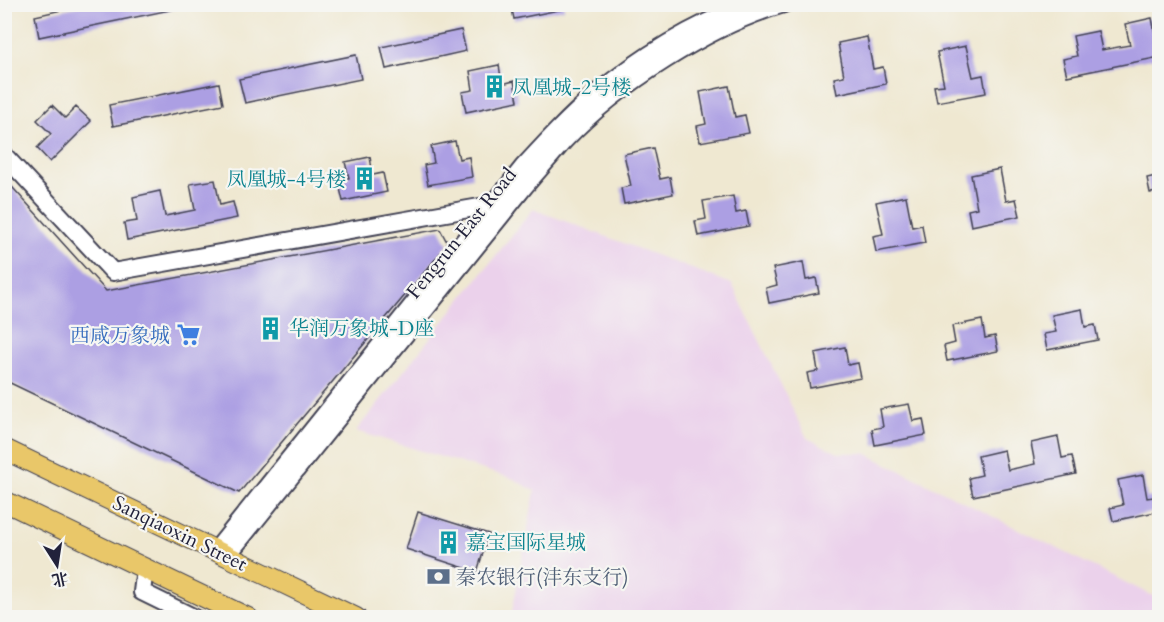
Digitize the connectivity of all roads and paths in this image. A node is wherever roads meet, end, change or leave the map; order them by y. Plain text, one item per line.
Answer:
1 (749, 4) edge
2 (784, 4) edge
3 (4, 155) edge
4 (492, 205) junction
5 (4, 449) edge
6 (4, 501) edge
7 (222, 553) junction
8 (145, 568) junction
9 (195, 618) edge
10 (248, 618) edge
11 (356, 618) edge

1 - 4 street, Fengrun East Road
2 - 7 street, Fengrun East Road
3 - 4 street
4 - 7 street, Fengrun East Road
5 - 7 main road, Sanqiaoxin Street
6 - 8 main road
7 - 11 main road, Sanqiaoxin Street
8 - 9 street
8 - 10 main road

